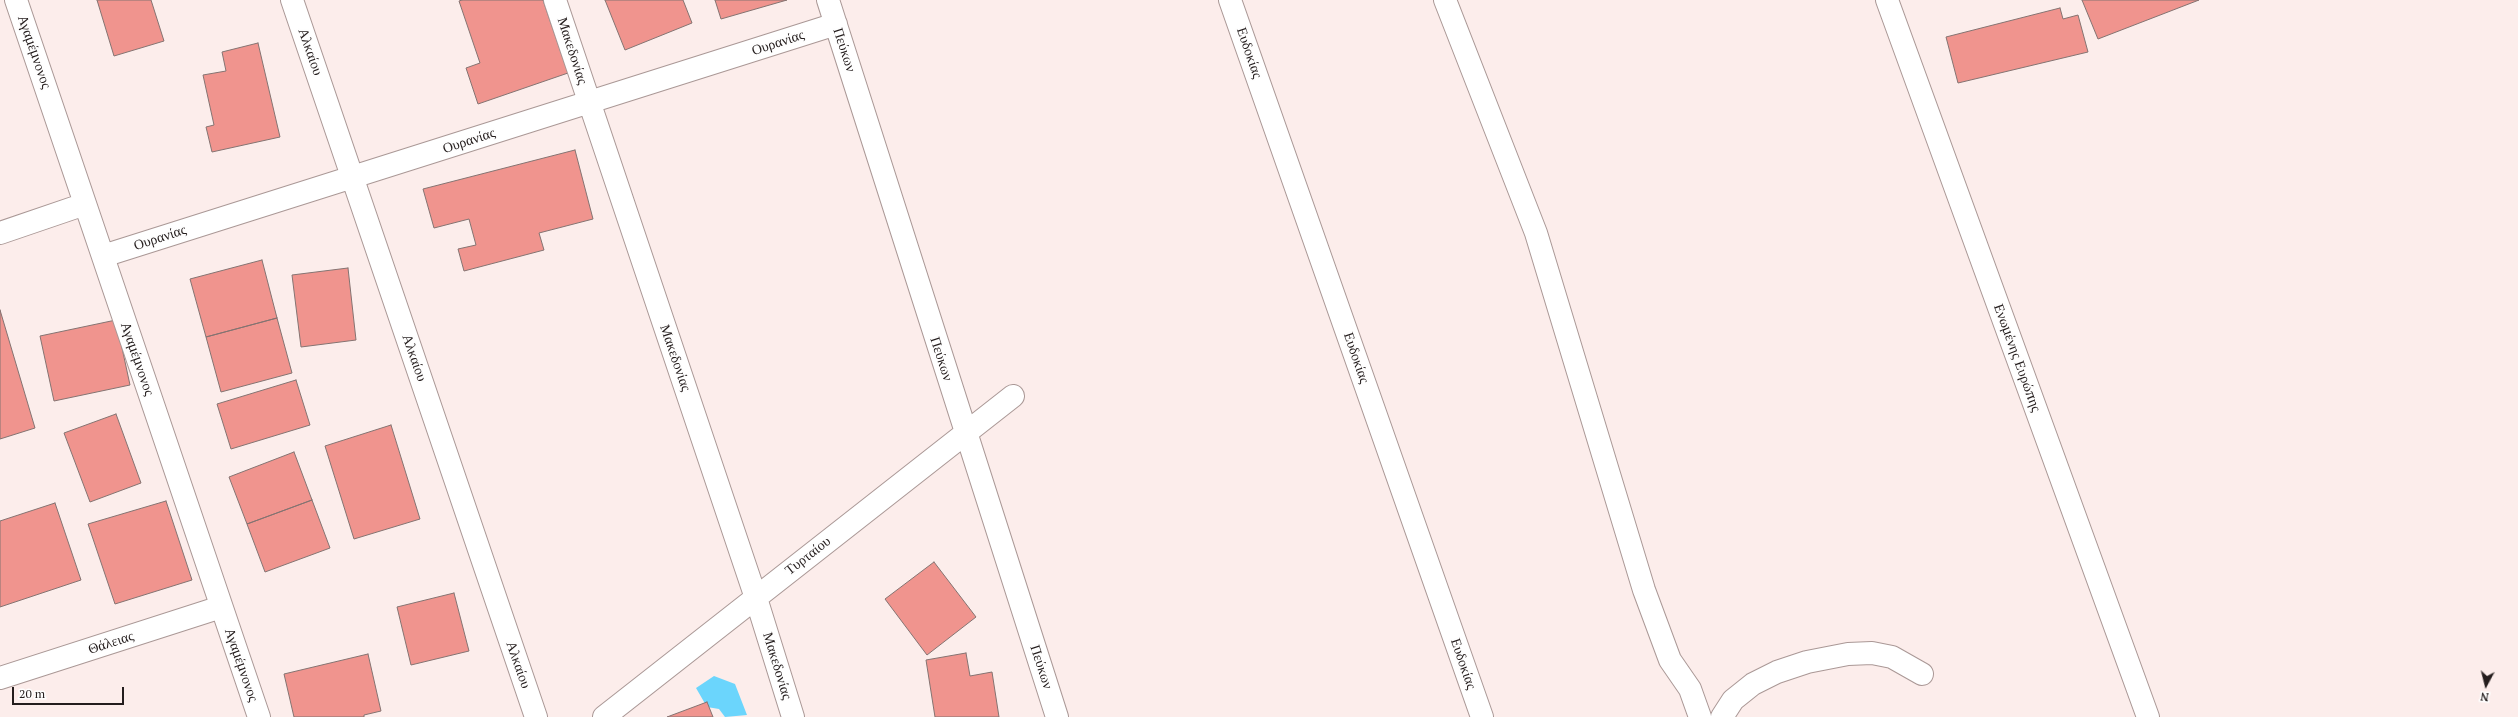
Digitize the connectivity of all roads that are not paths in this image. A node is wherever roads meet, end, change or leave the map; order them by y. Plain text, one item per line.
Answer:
1 (16, 0) edge
2 (292, 0) edge
3 (555, 0) edge
4 (828, 0) edge
5 (1230, 0) edge
6 (1445, 0) edge
7 (1886, 0) edge
8 (836, 24) junction
9 (589, 103) junction
10 (353, 178) junction
11 (85, 204) junction
12 (0, 233) edge
13 (103, 256) junction
14 (1013, 396) dead end
15 (964, 432) junction
16 (756, 598) junction
17 (221, 607) junction
18 (1922, 674) dead end
19 (0, 678) edge
20 (259, 717) edge
21 (536, 717) edge
22 (604, 717) edge
23 (794, 717) edge
24 (1057, 717) edge
25 (1482, 717) edge
26 (1700, 717) edge
27 (1722, 717) edge
28 (2148, 717) edge

1 - 11 street, Αγαμέμνονος
2 - 10 street, Αλκαίου
3 - 9 street, Μακεδονίας
4 - 8 street, Πεύκων
5 - 25 street, Ευδοκίας
6 - 26 street
7 - 28 street, Ενωμένης Ευρώπης
8 - 9 street, Ουρανίας
8 - 15 street, Πεύκων
9 - 10 street, Ουρανίας
9 - 16 street, Μακεδονίας
10 - 13 street, Ουρανίας
10 - 21 street, Αλκαίου
11 - 12 street
11 - 13 street, Αγαμέμνονος
13 - 17 street, Αγαμέμνονος
14 - 15 street, Τυρταίου
15 - 16 street, Τυρταίου
15 - 24 street, Πεύκων
16 - 22 street, Τυρταίου
16 - 23 street, Μακεδονίας
17 - 19 street, Θάλειας
17 - 20 street, Αγαμέμνονος
18 - 27 street

